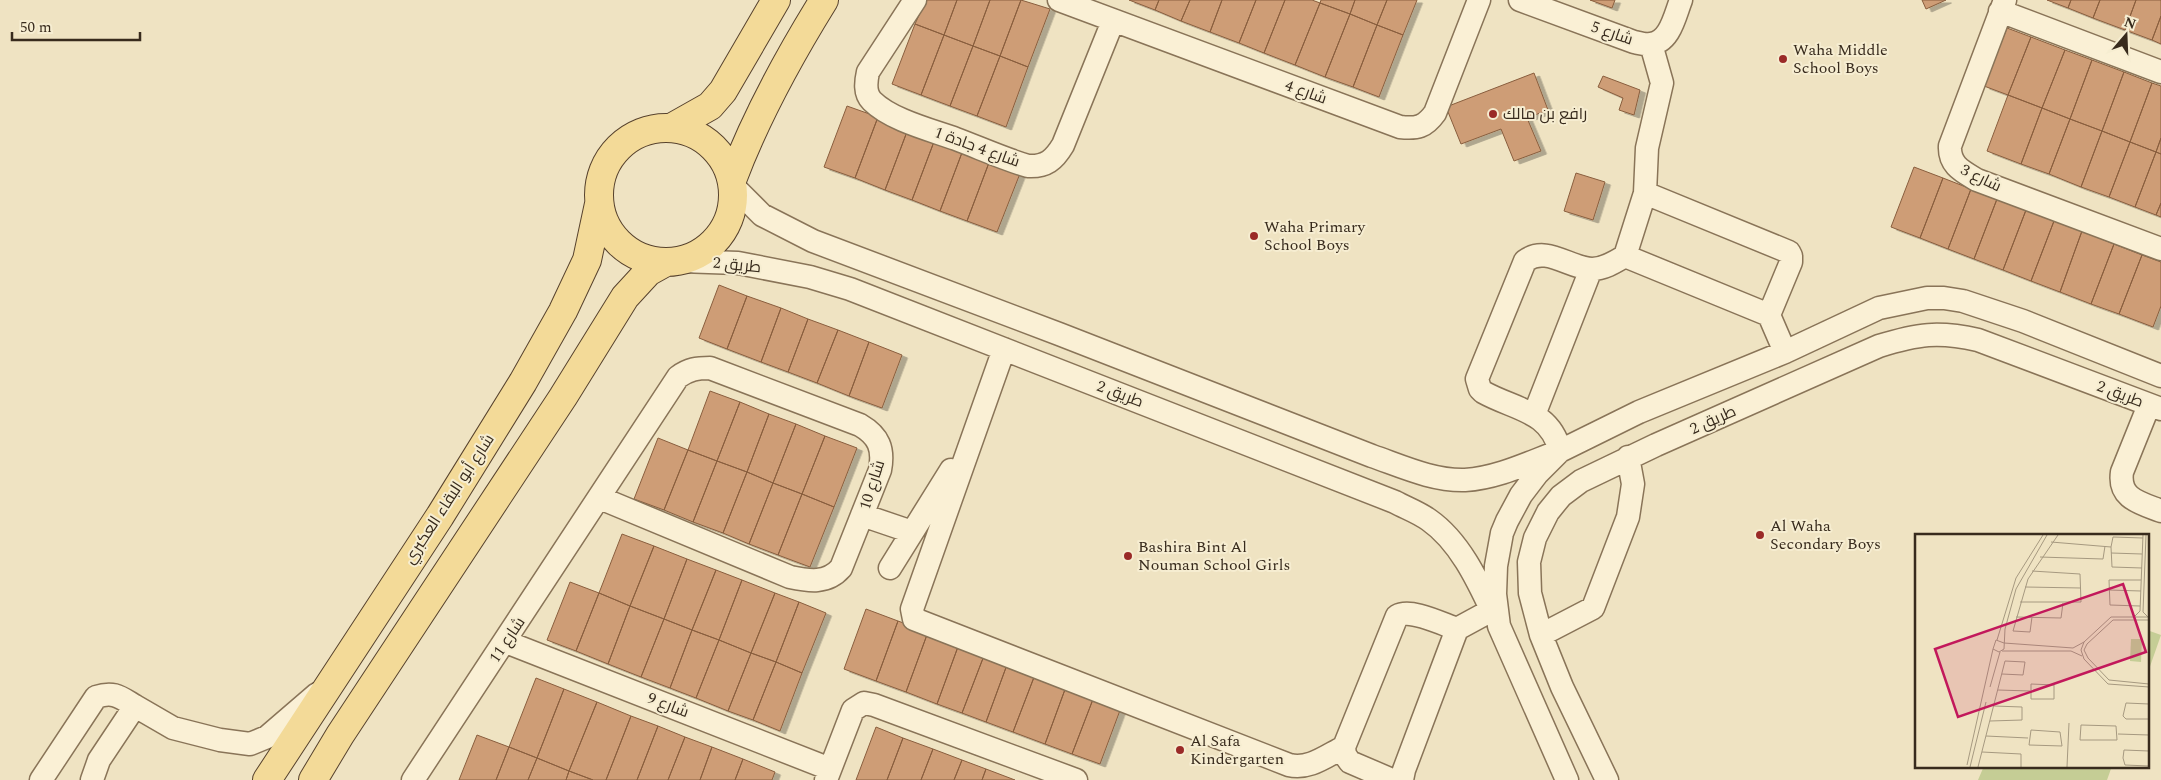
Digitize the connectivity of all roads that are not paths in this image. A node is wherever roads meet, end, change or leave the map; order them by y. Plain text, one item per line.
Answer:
1 (776, 0) edge
2 (824, 0) edge
3 (915, 0) edge
4 (1059, 0) edge
5 (1479, 0) edge
6 (1520, 0) edge
7 (1681, 0) edge
8 (2002, 6) edge
9 (1113, 21) junction
10 (1651, 44) junction
11 (2161, 72) edge
12 (671, 128) junction
13 (733, 184) junction
14 (1645, 193) junction
15 (599, 204) junction
16 (2161, 249) edge
17 (1625, 256) junction
18 (673, 262) junction
19 (1591, 269) junction
20 (1768, 315) junction
21 (2023, 320) junction
22 (1059, 334) junction
23 (2086, 346) junction
24 (1004, 349) junction
25 (1785, 352) junction
26 (2010, 352) junction
27 (1047, 365) junction
28 (2160, 375) edge
29 (2074, 376) junction
30 (1700, 388) junction
31 (2155, 407) edge
32 (1639, 412) junction
33 (1534, 415) junction
34 (1710, 422) junction
35 (973, 435) junction
36 (1656, 445) junction
37 (1560, 452) junction
38 (1372, 456) junction
39 (1628, 457) junction
40 (1359, 488) junction
41 (600, 498) junction
42 (2161, 511) edge
43 (862, 516) junction
44 (912, 532) junction
45 (414, 555) junction
46 (890, 568) dead end
47 (1495, 618) junction
48 (1457, 629) junction
49 (1541, 635) junction
50 (506, 642) junction
51 (332, 680) junction
52 (1562, 687) junction
53 (1531, 702) junction
54 (135, 706) junction
55 (340, 735) junction
56 (1344, 747) junction
57 (1602, 770) edge
58 (828, 774) edge
59 (1565, 777) edge
60 (41, 780) edge
61 (92, 780) edge
62 (267, 780) edge
63 (313, 780) edge
64 (413, 780) edge
65 (1076, 780) edge
66 (1392, 780) edge
67 (1402, 780) edge

1 - 12 main road
2 - 13 main road
3 - 9 street, شارع 4 جادة 1
4 - 9 street, شارع 4
5 - 9 street, شارع 4
6 - 10 street, شارع 5
7 - 10 street, شارع 5
8 - 11 street, شارع 3
8 - 16 street, شارع 3
10 - 14 street
12 - 13 main road
12 - 15 main road
13 - 18 main road
13 - 22 street, طريق 2
14 - 17 street
14 - 20 street
15 - 18 main road
15 - 45 main road, شارع أبو البقاء العكبري
17 - 19 street
17 - 20 street
18 - 24 street, طريق 2
18 - 55 main road
19 - 33 street
19 - 33 street
20 - 25 street
21 - 23 street, طريق 2
21 - 25 street, طريق 2
21 - 26 street
22 - 27 street
22 - 38 street, طريق 2
23 - 28 street, طريق 2
23 - 29 street
24 - 27 street, طريق 2
24 - 35 street
25 - 30 street, طريق 2
26 - 29 street, طريق 2
26 - 34 street, طريق 2
27 - 40 street, طريق 2
29 - 31 street, طريق 2
30 - 32 street, طريق 2
30 - 34 street
31 - 42 street
32 - 36 street
32 - 37 street, طريق 2
33 - 37 street
34 - 36 street, طريق 2
35 - 44 street
35 - 56 street
36 - 39 street, طريق 2
37 - 38 street, طريق 2
37 - 47 street, طريق 2
38 - 40 street
39 - 49 street
39 - 49 street, طريق 2
40 - 47 street, طريق 2
41 - 43 street, شارع 10
41 - 43 street, شارع 10
41 - 50 street, شارع 11
43 - 44 street
44 - 46 street
45 - 51 main road, شارع أبو البقاء العكبري
45 - 55 main road
47 - 48 street
47 - 53 street, طريق 2
48 - 56 street
48 - 67 street
49 - 52 street, طريق 2
50 - 58 street, شارع 9
50 - 64 street, شارع 11
51 - 54 street
51 - 62 main road, شارع أبو البقاء العكبري
52 - 53 street
52 - 57 street, طريق 2
53 - 59 street, طريق 2
54 - 60 street
54 - 61 street
55 - 63 main road
56 - 66 street
57 - 59 street
58 - 65 street, شارع 9

